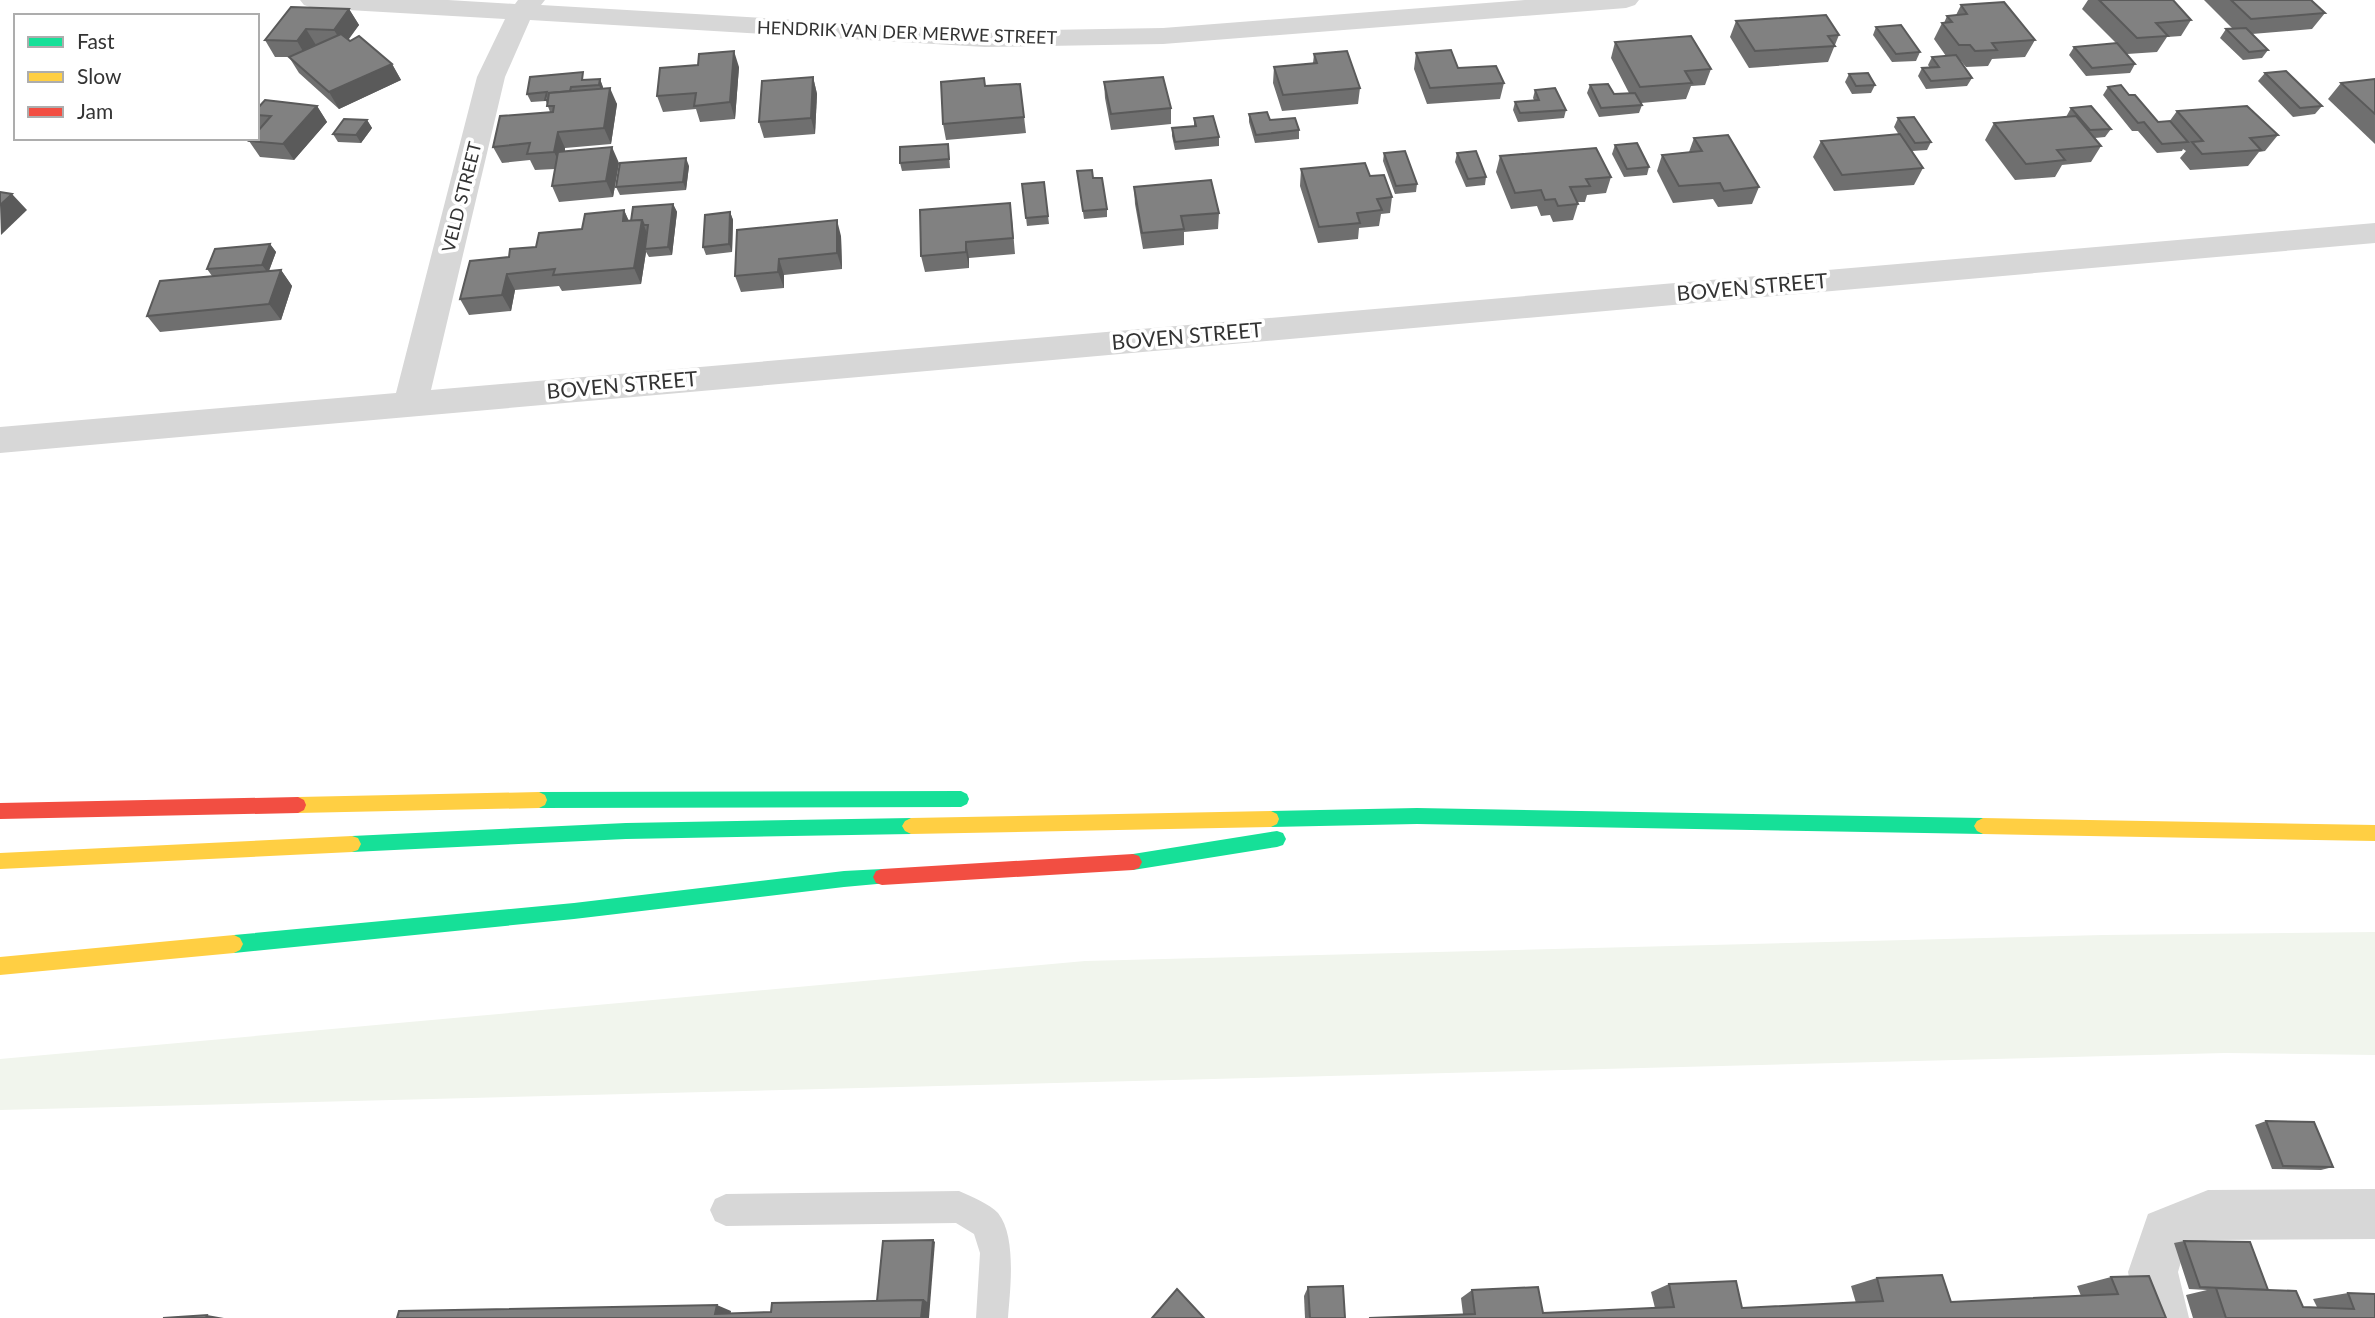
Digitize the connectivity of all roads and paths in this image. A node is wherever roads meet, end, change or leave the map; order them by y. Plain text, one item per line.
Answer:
1 (313, 0) edge
2 (1626, 0) edge
3 (527, 5) edge
4 (2375, 233) edge
5 (411, 402) junction
6 (0, 440) edge
7 (984, 799) dead end
8 (1189, 804) dead end
9 (0, 811) edge
10 (1417, 816) junction
11 (2375, 833) edge
12 (0, 861) edge
13 (0, 966) edge
14 (726, 1210) dead end
15 (2375, 1214) edge
16 (992, 1318) edge
17 (2163, 1318) edge

1 - 3 street, HENDRIK VAN DER MERWE STREET
2 - 3 street, HENDRIK VAN DER MERWE STREET
3 - 5 street, VELD STREET
4 - 5 street, BOVEN STREET
5 - 6 street, BOVEN STREET
7 - 9 highway
8 - 10 highway
10 - 11 highway
10 - 12 highway
10 - 13 highway
14 - 16 lane
15 - 17 street

